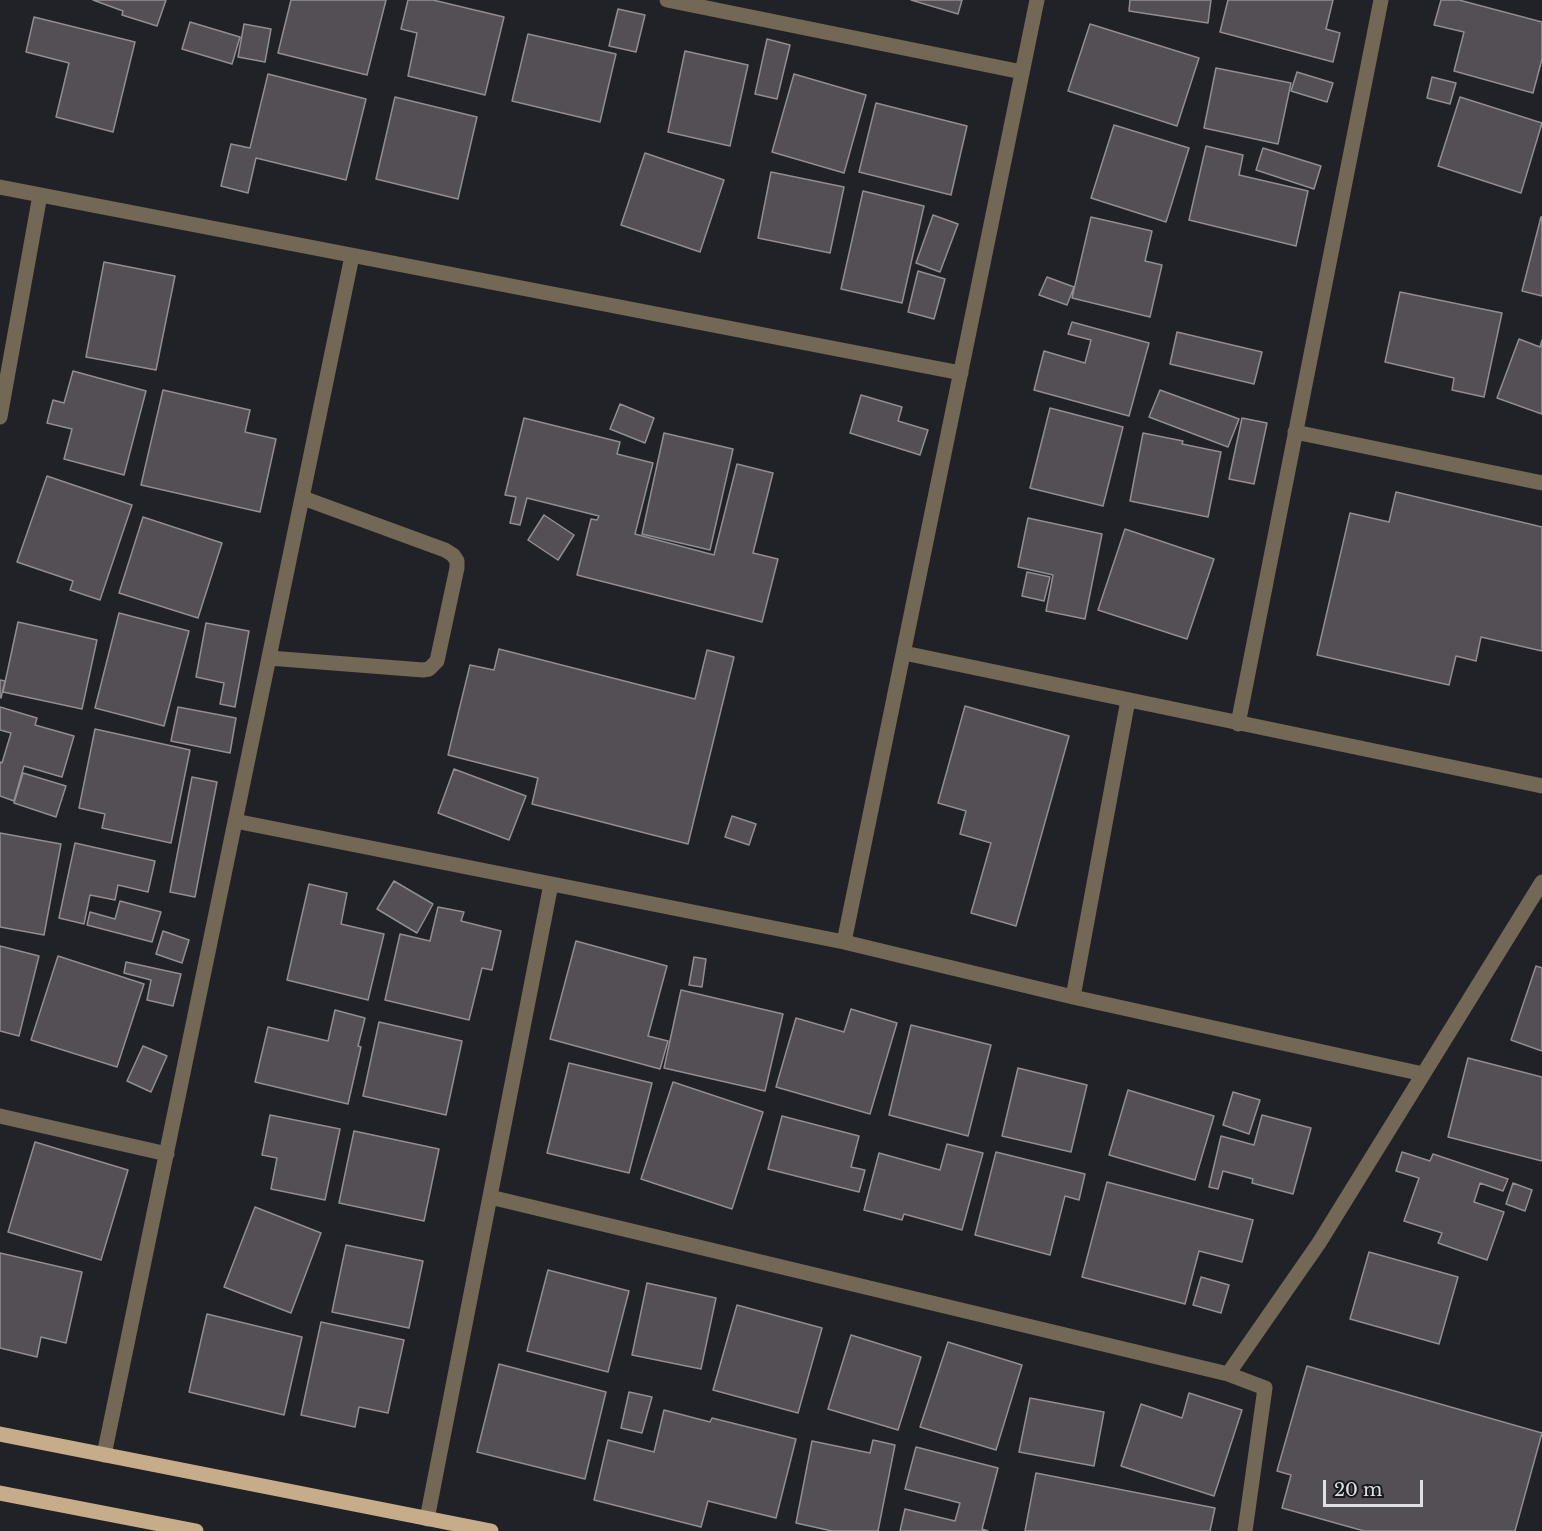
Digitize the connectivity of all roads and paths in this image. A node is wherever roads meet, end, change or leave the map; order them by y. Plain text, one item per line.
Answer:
1 (667, 0) edge
2 (1036, 0) edge
3 (1381, 0) edge
4 (719, 5) edge
5 (1022, 72) junction
6 (0, 187) edge
7 (40, 195) junction
8 (352, 256) junction
9 (961, 373) junction
10 (0, 417) edge
11 (1295, 432) junction
12 (1542, 483) edge
13 (303, 498) junction
14 (904, 653) junction
15 (269, 658) junction
16 (1128, 700) junction
17 (1238, 724) junction
18 (1542, 786) edge
19 (235, 821) junction
20 (1542, 882) edge
21 (551, 884) junction
22 (844, 942) junction
23 (1073, 997) junction
24 (1423, 1074) junction
25 (0, 1116) edge
26 (167, 1154) junction
27 (490, 1197) junction
28 (1228, 1374) junction
29 (0, 1434) edge
30 (104, 1455) junction
31 (0, 1493) edge
32 (428, 1519) junction
33 (196, 1531) edge
34 (491, 1531) edge
35 (1245, 1531) edge

1 - 4 street
2 - 5 street
3 - 11 street
4 - 5 street
5 - 9 street
6 - 7 street
7 - 8 street
7 - 10 street
8 - 9 street
8 - 13 street
9 - 14 street
11 - 12 street
11 - 17 street
13 - 15 street
13 - 15 street
14 - 16 street
14 - 22 street
15 - 19 street
16 - 17 street
16 - 23 street
17 - 18 street
19 - 21 street
19 - 26 street
20 - 24 street
21 - 22 street
21 - 27 street
22 - 23 street
23 - 24 street
24 - 28 street
25 - 26 street
26 - 30 street
27 - 28 street
27 - 32 street
28 - 35 street
29 - 30 main road
30 - 32 main road
31 - 33 main road
32 - 34 main road

